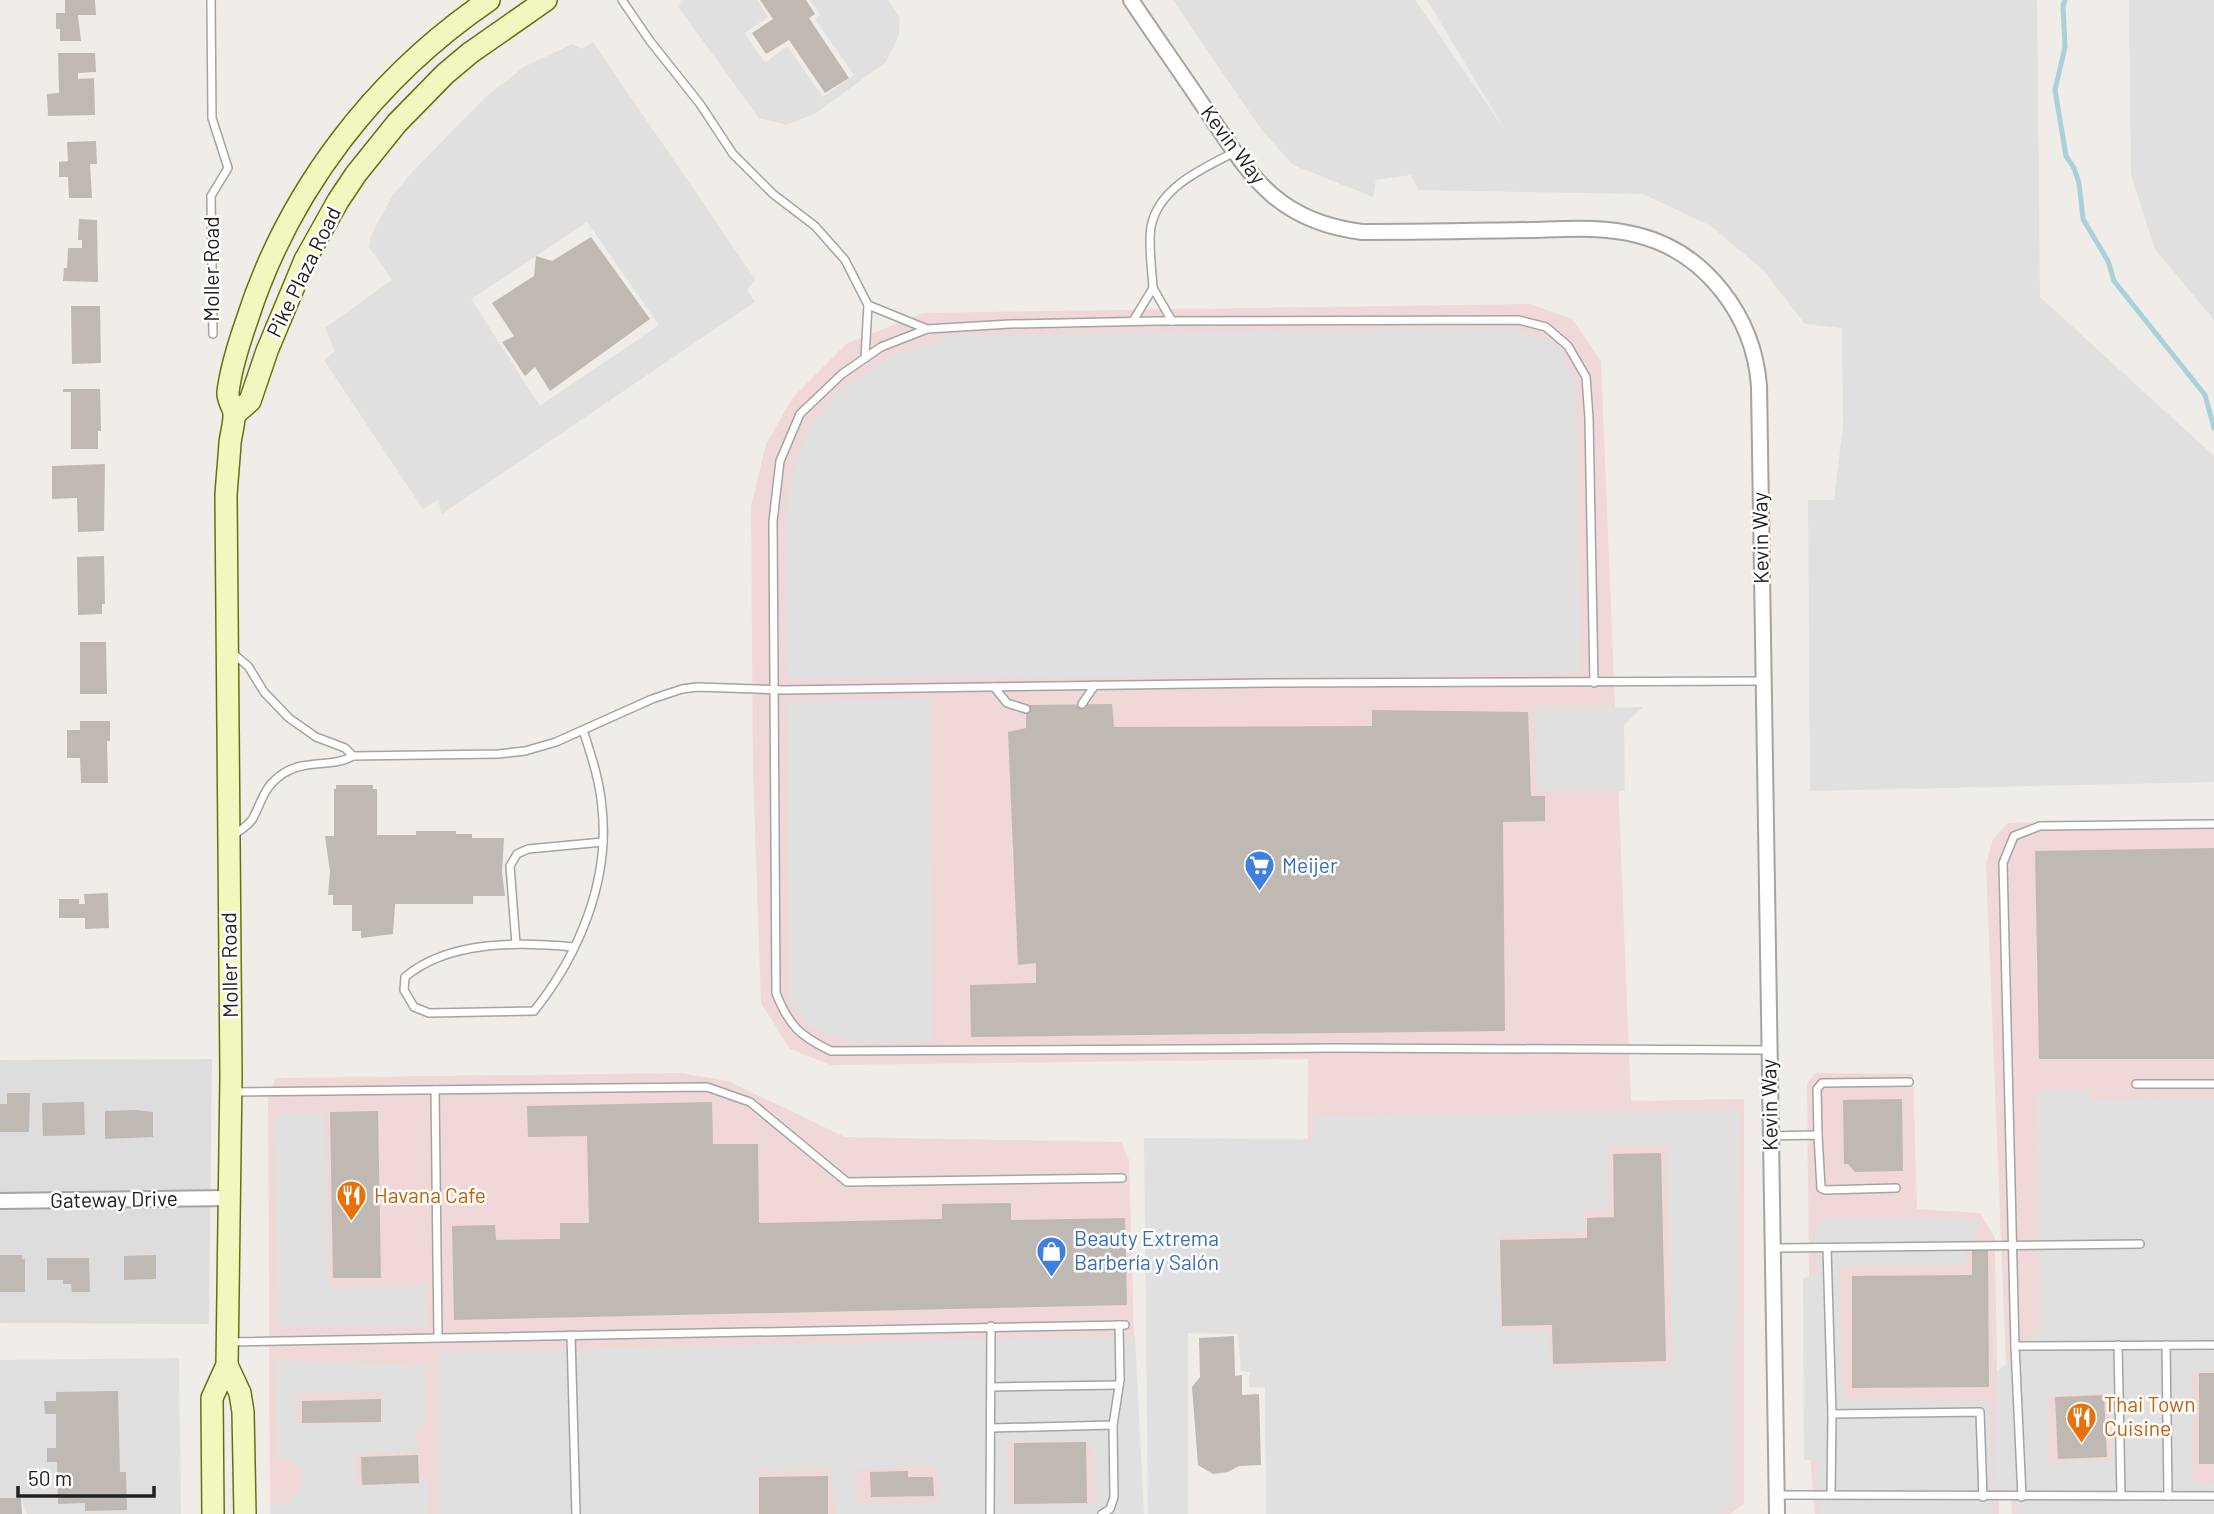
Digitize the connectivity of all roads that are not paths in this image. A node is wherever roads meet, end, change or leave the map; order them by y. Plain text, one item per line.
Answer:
1 (211, 0) edge
2 (489, 0) edge
3 (546, 0) edge
4 (622, 0) edge
5 (1131, 0) edge
6 (1235, 152) junction
7 (1153, 288) junction
8 (868, 305) junction
9 (1133, 321) junction
10 (1172, 321) junction
11 (927, 329) junction
12 (212, 334) dead end
13 (865, 358) junction
14 (235, 414) junction
15 (226, 566) joint
16 (227, 649) junction
17 (1764, 681) junction
18 (1594, 683) junction
19 (1095, 685) junction
20 (994, 687) junction
21 (772, 689) junction
22 (1082, 704) dead end
23 (1026, 709) dead end
24 (583, 730) junction
25 (353, 756) junction
26 (2214, 824) edge
27 (229, 839) junction
28 (603, 842) junction
29 (516, 944) junction
30 (574, 947) junction
31 (1769, 1050) junction
32 (1909, 1082) dead end
33 (2136, 1084) dead end
34 (2214, 1084) edge
35 (435, 1090) junction
36 (231, 1093) junction
37 (1818, 1135) junction
38 (1771, 1136) junction
39 (1122, 1178) dead end
40 (1896, 1188) dead end
41 (229, 1198) junction
42 (0, 1201) edge
43 (2013, 1244) junction
44 (2140, 1244) dead end
45 (1773, 1248) junction
46 (1827, 1248) junction
47 (991, 1326) junction
48 (571, 1335) junction
49 (438, 1337) junction
50 (228, 1342) junction
51 (2118, 1345) junction
52 (2166, 1345) junction
53 (2214, 1345) edge
54 (2015, 1346) junction
55 (227, 1365) junction
56 (1119, 1385) junction
57 (991, 1387) junction
58 (1832, 1414) junction
59 (1113, 1425) junction
60 (991, 1428) junction
61 (1777, 1494) junction
62 (1831, 1495) junction
63 (2121, 1496) junction
64 (2168, 1496) junction
65 (2214, 1496) edge
66 (1983, 1497) junction
67 (2022, 1497) junction
68 (213, 1514) edge
69 (245, 1514) edge
70 (576, 1514) edge
71 (990, 1514) edge
72 (1102, 1514) edge
73 (1777, 1514) edge

1 - 12 lane, Moller Road
2 - 14 main road, Pike Plaza Road
3 - 14 main road, Pike Plaza Road
4 - 8 lane
5 - 6 street, Kevin Way
6 - 7 lane
6 - 17 street, Kevin Way
7 - 9 lane
7 - 10 lane
8 - 11 lane
8 - 13 lane
9 - 10 lane
9 - 11 lane
10 - 18 lane
11 - 13 lane
13 - 21 lane
14 - 15 main road, Pike Plaza Road
15 - 16 main road, Moller Road
16 - 25 lane
16 - 27 main road, Moller Road
17 - 18 lane
17 - 31 street, Kevin Way
18 - 19 lane
19 - 20 lane
19 - 22 lane
20 - 21 lane
20 - 23 lane
21 - 24 lane
21 - 31 lane
24 - 25 lane
24 - 28 lane
25 - 27 lane
26 - 43 lane
27 - 36 main road, Moller Road
28 - 29 lane
28 - 30 lane
29 - 30 lane
29 - 30 lane
31 - 38 street, Kevin Way
32 - 37 lane
33 - 34 lane
35 - 36 lane
35 - 39 lane
35 - 49 lane
36 - 41 main road, Moller Road
37 - 38 lane
37 - 40 lane
38 - 45 street, Kevin Way
41 - 42 street, Gateway Drive
41 - 50 main road, Moller Road
43 - 44 lane
43 - 46 lane
43 - 54 lane
45 - 46 lane
45 - 61 street, Kevin Way
46 - 58 lane
47 - 48 lane
47 - 56 lane
47 - 57 lane
48 - 49 lane
48 - 70 lane
49 - 50 lane
50 - 55 main road, Moller Road
51 - 52 lane
51 - 54 lane
51 - 63 lane
52 - 53 lane
52 - 64 lane
54 - 67 lane
55 - 68 main road, Moller Road
55 - 69 main road, Moller Road
56 - 57 lane
56 - 59 lane
57 - 60 lane
58 - 62 lane
58 - 66 lane
59 - 60 lane
59 - 72 lane
60 - 71 lane
61 - 62 lane
61 - 73 street, Kevin Way
62 - 66 lane
63 - 64 lane
63 - 67 lane
64 - 65 lane
66 - 67 lane

